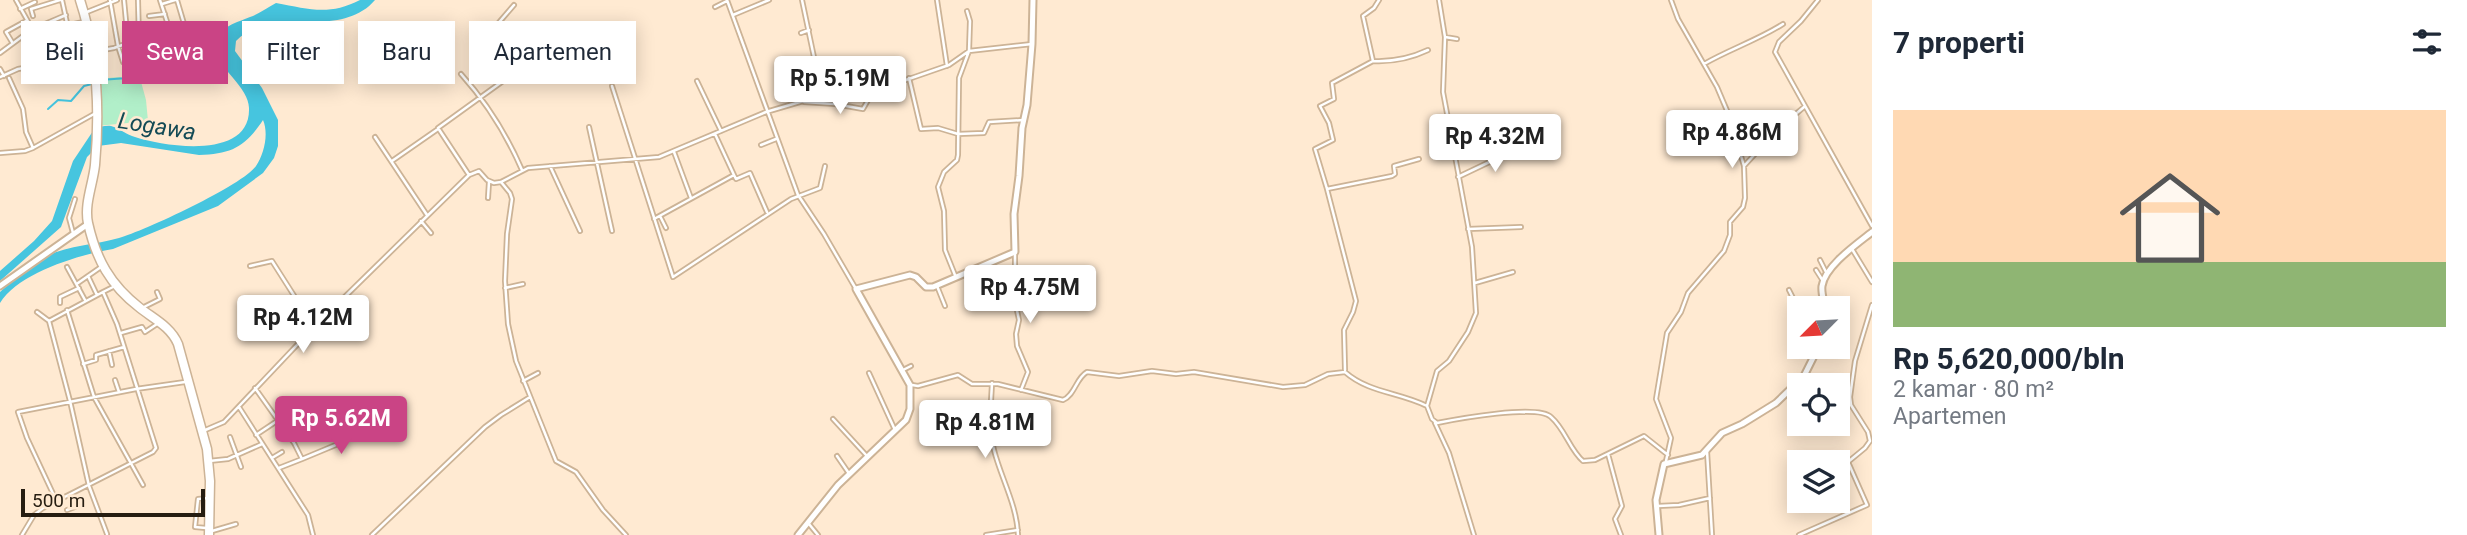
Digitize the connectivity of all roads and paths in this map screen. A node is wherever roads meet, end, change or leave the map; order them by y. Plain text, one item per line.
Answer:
1 (16, 0) edge
2 (61, 0) edge
3 (80, 0) edge
4 (117, 0) edge
5 (124, 0) edge
6 (138, 0) edge
7 (176, 0) edge
8 (769, 0) edge
9 (937, 0) edge
10 (1033, 0) edge
11 (1379, 0) edge
12 (1439, 0) edge
13 (1671, 0) edge
14 (1818, 0) edge
15 (110, 1) edge
16 (727, 1) edge
17 (804, 1) edge
18 (35, 2) dead end
19 (161, 2) edge
20 (514, 5) dead end
21 (715, 7) dead end
22 (20, 9) junction
23 (967, 11) dead end
24 (165, 14) junction
25 (66, 15) junction
26 (733, 15) junction
27 (33, 16) dead end
28 (149, 16) dead end
29 (85, 17) junction
30 (26, 21) edge
31 (52, 21) edge
32 (68, 21) edge
33 (78, 21) edge
34 (86, 21) edge
35 (126, 21) edge
36 (139, 21) edge
37 (167, 21) edge
38 (183, 21) edge
39 (500, 21) edge
40 (21, 24) edge
41 (1783, 24) dead end
42 (809, 30) junction
43 (801, 33) dead end
44 (21, 36) edge
45 (1445, 37) junction
46 (1457, 39) dead end
47 (12, 42) junction
48 (122, 44) edge
49 (1032, 44) junction
50 (118, 46) junction
51 (108, 49) edge
52 (1428, 50) dead end
53 (969, 51) junction
54 (0, 53) edge
55 (122, 59) edge
56 (1373, 61) junction
57 (1704, 64) junction
58 (947, 66) junction
59 (0, 69) edge
60 (21, 69) edge
61 (461, 74) dead end
62 (2, 77) edge
63 (9, 78) dead end
64 (909, 78) junction
65 (697, 81) dead end
66 (95, 84) edge
67 (498, 84) edge
68 (612, 86) dead end
69 (481, 97) junction
70 (803, 102) junction
71 (1804, 107) junction
72 (766, 112) junction
73 (97, 116) junction
74 (1024, 120) junction
75 (589, 127) dead end
76 (436, 128) junction
77 (721, 131) junction
78 (715, 134) junction
79 (958, 134) junction
80 (375, 136) dead end
81 (776, 139) junction
82 (761, 145) dead end
83 (1523, 146) dead end
84 (33, 148) junction
85 (674, 152) junction
86 (0, 153) edge
87 (1419, 159) dead end
88 (636, 160) junction
89 (392, 161) junction
90 (597, 163) junction
91 (550, 166) junction
92 (825, 166) dead end
93 (1744, 166) junction
94 (522, 170) junction
95 (469, 175) junction
96 (734, 175) junction
97 (1458, 177) junction
98 (489, 181) junction
99 (501, 181) junction
100 (1327, 189) junction
101 (797, 195) junction
102 (488, 198) dead end
103 (691, 198) junction
104 (75, 199) dead end
105 (767, 213) junction
106 (427, 215) junction
107 (660, 216) junction
108 (654, 219) junction
109 (421, 221) junction
110 (88, 224) junction
111 (1872, 226) edge
112 (1521, 227) dead end
113 (666, 228) dead end
114 (1468, 229) junction
115 (580, 231) dead end
116 (612, 231) dead end
117 (1872, 232) edge
118 (72, 233) junction
119 (431, 233) dead end
120 (1852, 249) junction
121 (1015, 252) junction
122 (1820, 260) dead end
123 (103, 263) junction
124 (250, 266) dead end
125 (67, 267) dead end
126 (1816, 270) dead end
127 (1513, 272) dead end
128 (1827, 274) junction
129 (88, 276) junction
130 (957, 278) junction
131 (1824, 281) junction
132 (1872, 282) edge
133 (1475, 283) junction
134 (523, 284) dead end
135 (78, 285) junction
136 (0, 286) edge
137 (115, 286) junction
138 (937, 286) junction
139 (505, 288) junction
140 (856, 289) junction
141 (1789, 290) dead end
142 (103, 292) junction
143 (157, 292) dead end
144 (97, 295) junction
145 (1792, 296) edge
146 (1823, 296) edge
147 (85, 300) junction
148 (60, 303) dead end
149 (109, 305) junction
150 (1872, 305) edge
151 (945, 306) dead end
152 (102, 308) dead end
153 (141, 309) junction
154 (66, 310) junction
155 (304, 311) junction
156 (37, 312) dead end
157 (1871, 313) edge
158 (49, 321) junction
159 (159, 322) junction
160 (292, 322) dead end
161 (314, 327) junction
162 (120, 333) junction
163 (124, 347) junction
164 (109, 351) junction
165 (1812, 359) edge
166 (83, 364) junction
167 (112, 365) dead end
168 (911, 366) dead end
169 (903, 370) junction
170 (1345, 372) junction
171 (538, 373) dead end
172 (869, 373) dead end
173 (115, 380) dead end
174 (523, 380) junction
175 (189, 381) junction
176 (992, 383) junction
177 (910, 385) junction
178 (255, 388) junction
179 (136, 389) junction
180 (1021, 390) junction
181 (119, 392) junction
182 (94, 397) junction
183 (530, 397) junction
184 (70, 401) junction
185 (1427, 406) junction
186 (239, 407) junction
187 (834, 419) dead end
188 (278, 420) junction
189 (1435, 423) junction
190 (333, 430) dead end
191 (895, 430) junction
192 (203, 431) junction
193 (256, 435) junction
194 (230, 437) dead end
195 (262, 444) junction
196 (282, 452) dead end
197 (1707, 452) junction
198 (1608, 453) junction
199 (237, 455) junction
200 (1668, 455) junction
201 (837, 456) dead end
202 (272, 458) junction
203 (869, 458) junction
204 (302, 459) junction
205 (209, 461) junction
206 (130, 464) junction
207 (1664, 464) junction
208 (241, 467) dead end
209 (279, 468) junction
210 (850, 475) junction
211 (143, 485) dead end
212 (89, 486) junction
213 (70, 495) junction
214 (210, 498) junction
215 (1710, 498) junction
216 (57, 500) junction
217 (1867, 505) junction
218 (1656, 506) junction
219 (1872, 507) edge
220 (67, 510) dead end
221 (809, 523) junction
222 (236, 524) dead end
223 (1018, 530) junction
224 (209, 532) edge
225 (107, 534) edge
226 (22, 535) edge
227 (313, 535) edge
228 (372, 535) edge
229 (626, 535) edge
230 (798, 535) edge
231 (818, 535) edge
232 (986, 535) edge
233 (1018, 535) edge
234 (1474, 535) edge
235 (1621, 535) edge
236 (1659, 535) edge
237 (1712, 535) edge
238 (1799, 535) edge

1 - 22 street
2 - 25 street
2 - 27 street
3 - 29 highway
4 - 15 street
5 - 35 street
6 - 36 street
7 - 19 street
7 - 38 street
8 - 26 street
9 - 58 street
10 - 49 street
11 - 56 street
12 - 45 street
13 - 57 street
14 - 71 street
15 - 29 street
15 - 50 street
16 - 21 street
16 - 26 street
17 - 42 street
18 - 22 street
19 - 24 street
20 - 39 street
22 - 30 street
23 - 53 street
24 - 28 street
24 - 37 street
25 - 31 street
25 - 32 street
26 - 72 street
29 - 33 street
29 - 34 highway
40 - 47 street
41 - 57 street
42 - 43 street
42 - 70 street
44 - 47 street
45 - 46 street
45 - 97 street
47 - 54 street
48 - 50 street
49 - 53 street
49 - 74 street
50 - 51 street
50 - 55 street
52 - 56 street
53 - 58 street
53 - 79 street
56 - 100 street
57 - 93 street
58 - 64 street
59 - 62 street
60 - 62 street
61 - 69 street
63 - 84 street
64 - 70 street
64 - 79 street
65 - 77 street
66 - 73 highway
67 - 69 street
68 - 88 street
69 - 76 street
69 - 94 street
70 - 72 street
71 - 93 street
71 - 111 street
72 - 77 street
72 - 81 street
73 - 84 street
73 - 110 highway
74 - 79 street
74 - 121 street
75 - 90 street
76 - 89 street
76 - 95 street
77 - 78 street
78 - 85 street
78 - 96 street
79 - 130 street
80 - 89 street
81 - 82 street
81 - 101 street
83 - 97 street
84 - 86 street
85 - 88 street
85 - 103 street
87 - 100 street
88 - 90 street
88 - 108 street
89 - 106 street
90 - 91 street
90 - 116 street
91 - 94 street
91 - 115 street
92 - 101 street
93 - 200 street
94 - 99 street
95 - 98 street
95 - 106 street
96 - 103 street
96 - 105 street
97 - 114 street
98 - 99 street
98 - 102 street
99 - 139 street
100 - 170 street
101 - 105 street
101 - 140 street
103 - 107 street
104 - 118 street
105 - 108 street
106 - 109 street
107 - 108 street
107 - 113 street
109 - 119 street
109 - 161 street
110 - 118 street
110 - 123 highway
112 - 114 street
114 - 133 street
117 - 120 street
118 - 136 street
120 - 128 street
120 - 132 street
121 - 130 street
121 - 180 street
122 - 128 street
123 - 129 street
123 - 137 highway
124 - 155 street
125 - 135 street
126 - 131 street
127 - 133 street
128 - 131 street
129 - 135 street
129 - 144 street
130 - 138 street
131 - 146 street
133 - 185 street
134 - 139 street
135 - 147 street
135 - 148 street
137 - 142 street
137 - 153 highway
138 - 140 street
138 - 151 street
139 - 174 street
140 - 169 street
141 - 145 street
142 - 144 street
142 - 149 street
143 - 153 street
144 - 147 street
147 - 154 street
149 - 152 street
149 - 162 street
150 - 157 street
153 - 159 highway
154 - 158 street
154 - 166 street
155 - 160 street
155 - 161 street
156 - 158 street
157 - 217 street
158 - 184 street
159 - 162 street
159 - 175 highway
161 - 178 street
162 - 163 street
163 - 164 street
163 - 179 street
164 - 166 street
164 - 167 street
165 - 197 street
166 - 182 street
168 - 169 street
169 - 177 street
170 - 180 street
170 - 185 street
171 - 174 street
172 - 191 street
173 - 181 street
174 - 183 street
175 - 179 street
175 - 192 highway
176 - 177 street
176 - 180 street
176 - 223 street
177 - 191 street
178 - 186 street
178 - 188 street
179 - 181 street
179 - 206 street
181 - 182 street
182 - 184 street
182 - 206 street
183 - 228 street
183 - 229 street
184 - 212 street
184 - 216 street
185 - 189 street
186 - 192 street
186 - 193 street
187 - 203 street
188 - 193 street
188 - 204 street
189 - 198 street
189 - 234 street
190 - 204 street
191 - 203 street
192 - 205 highway
193 - 195 street
194 - 199 street
195 - 199 street
195 - 202 street
196 - 202 street
197 - 207 street
197 - 215 street
198 - 200 street
198 - 235 street
199 - 205 street
199 - 208 street
200 - 207 street
201 - 210 street
202 - 209 street
203 - 210 street
204 - 209 street
205 - 214 highway
206 - 211 street
206 - 212 street
207 - 218 street
209 - 227 street
210 - 221 street
212 - 213 street
212 - 225 street
213 - 216 street
213 - 220 street
214 - 224 highway
214 - 224 street
215 - 218 street
215 - 237 street
216 - 226 street
217 - 219 street
217 - 238 street
218 - 236 street
221 - 230 street
221 - 231 street
222 - 224 street
223 - 232 street
223 - 233 street

